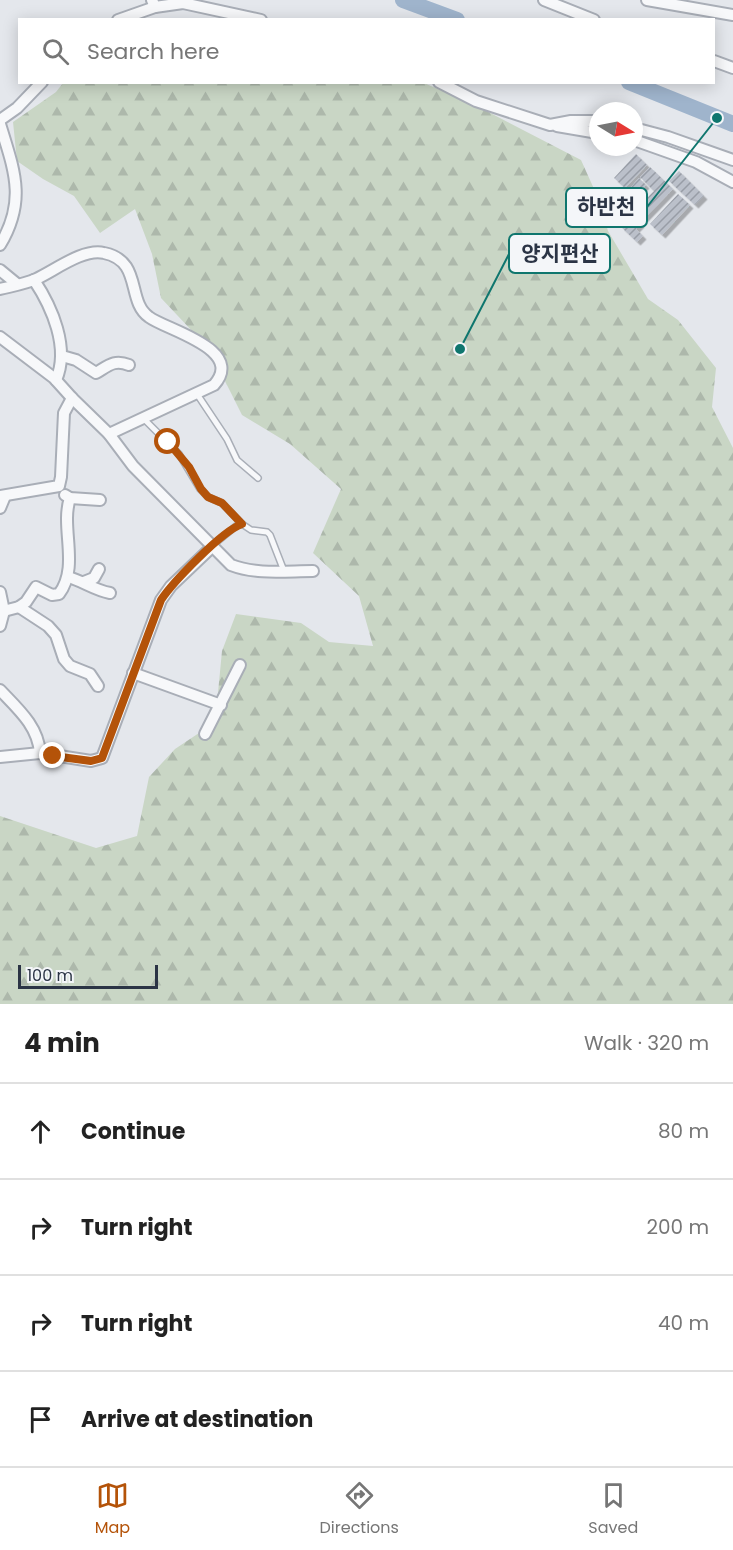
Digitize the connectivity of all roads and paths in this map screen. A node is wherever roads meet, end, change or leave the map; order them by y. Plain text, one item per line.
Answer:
1 (544, 0) edge
2 (646, 0) edge
3 (183, 2) edge
4 (153, 4) edge
5 (733, 15) edge
6 (122, 18) edge
7 (252, 18) edge
8 (589, 18) edge
9 (715, 62) edge
10 (733, 68) edge
11 (40, 84) edge
12 (443, 84) edge
13 (589, 121) edge
14 (0, 122) edge
15 (550, 125) junction
16 (643, 130) edge
17 (589, 132) edge
18 (643, 143) edge
19 (733, 160) edge
20 (733, 182) edge
21 (0, 245) edge
22 (0, 270) edge
23 (34, 280) junction
24 (16, 284) junction
25 (0, 289) edge
26 (0, 337) edge
27 (62, 356) junction
28 (129, 365) dead end
29 (56, 380) junction
30 (197, 394) junction
31 (72, 398) junction
32 (143, 418) junction
33 (109, 434) junction
34 (258, 478) dead end
35 (59, 486) junction
36 (2, 496) edge
37 (70, 498) junction
38 (100, 500) dead end
39 (0, 508) edge
40 (242, 524) junction
41 (213, 546) junction
42 (99, 570) dead end
43 (284, 571) junction
44 (313, 571) dead end
45 (68, 577) junction
46 (84, 582) junction
47 (0, 592) edge
48 (110, 593) dead end
49 (19, 607) junction
50 (2, 612) edge
51 (0, 626) edge
52 (240, 665) dead end
53 (133, 673) junction
54 (98, 686) dead end
55 (0, 690) edge
56 (221, 705) junction
57 (205, 734) dead end
58 (40, 753) junction
59 (0, 758) edge

1 - 8 street
2 - 5 street
3 - 4 street
3 - 7 street
4 - 6 street
9 - 10 street
11 - 14 street
12 - 15 street
13 - 15 street
14 - 21 street
15 - 17 street
16 - 19 street
18 - 20 street
22 - 24 street
23 - 24 street
23 - 27 street
23 - 30 street
24 - 25 street
26 - 29 street
27 - 28 street
27 - 29 street
29 - 31 street
30 - 32 street
30 - 34 lane
31 - 33 street
31 - 35 street
32 - 33 street
32 - 40 lane
33 - 41 street
35 - 36 street
35 - 37 street
36 - 39 street
37 - 38 street
37 - 45 street
40 - 41 lane
40 - 43 lane
41 - 43 street
41 - 53 street
42 - 46 street
43 - 44 street
45 - 46 street
45 - 49 street
46 - 48 street
47 - 50 street
49 - 50 street
49 - 54 street
50 - 51 street
52 - 56 street
53 - 56 street
53 - 58 street
55 - 58 street
56 - 57 street
58 - 59 street

